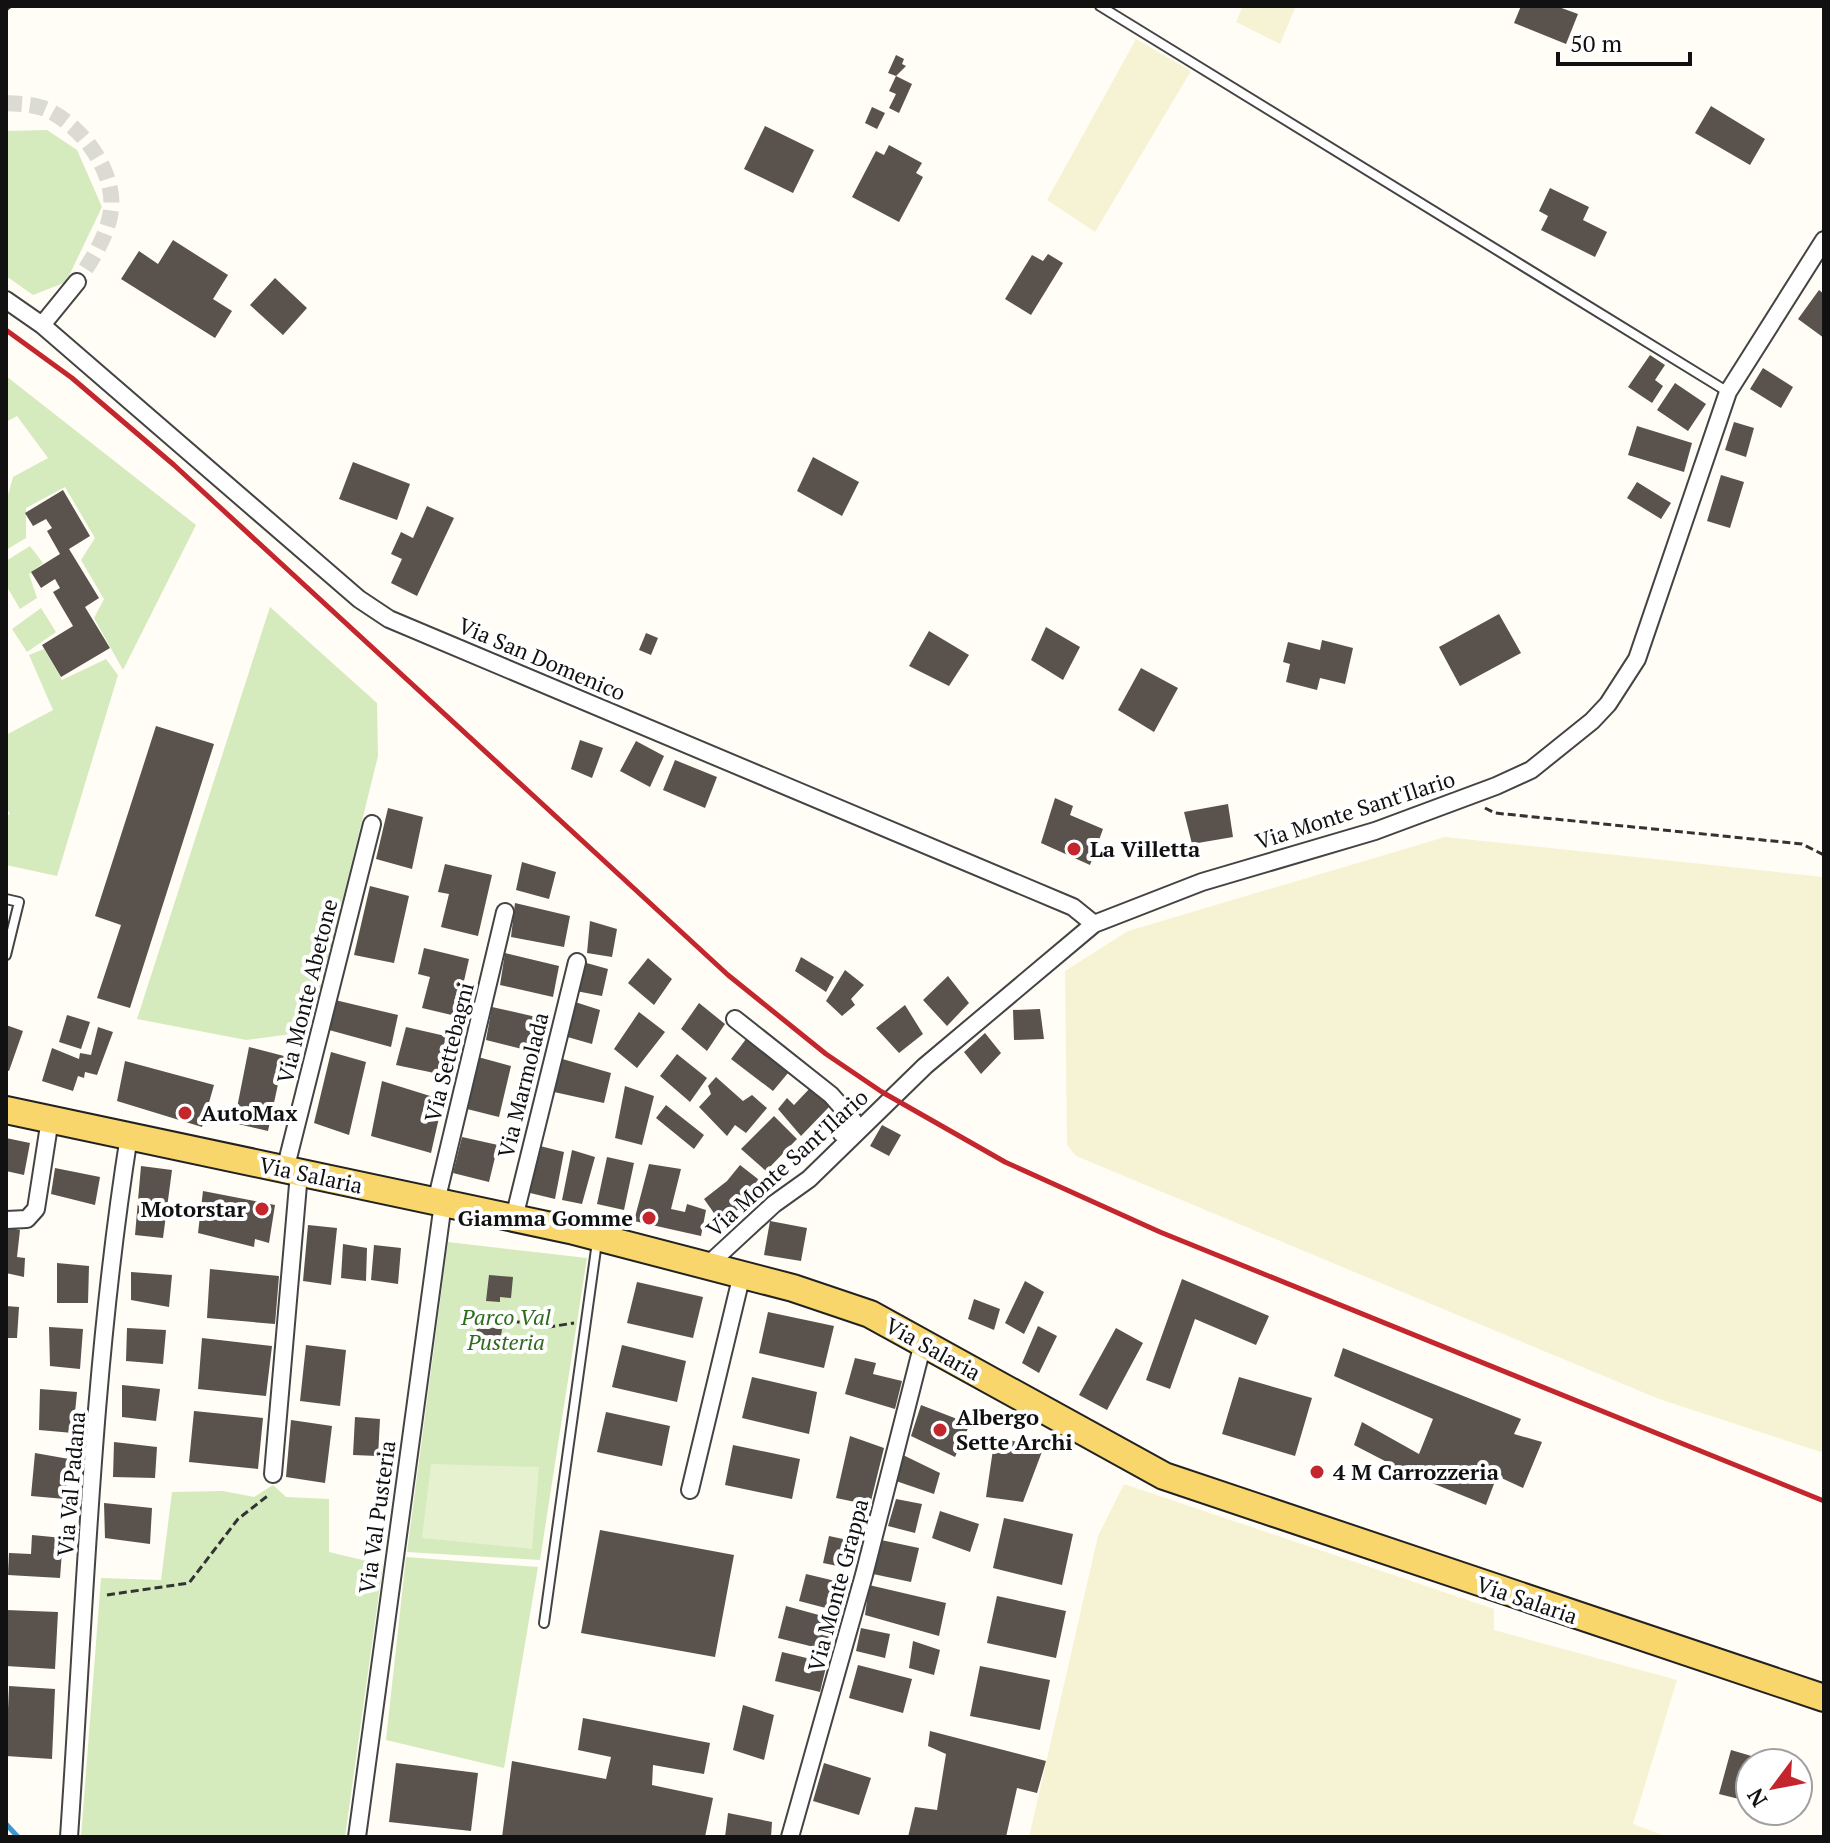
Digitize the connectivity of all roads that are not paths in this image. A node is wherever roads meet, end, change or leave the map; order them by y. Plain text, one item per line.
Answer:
1 (1100, 6) edge
2 (1824, 240) edge
3 (77, 282) tunnel mouth
4 (6, 300) edge
5 (42, 325) junction
6 (1728, 392) junction
7 (372, 824) dead end
8 (6, 899) edge
9 (505, 912) dead end
10 (1094, 924) junction
11 (6, 955) edge
12 (577, 962) dead end
13 (735, 1019) dead end
14 (6, 1110) edge
15 (50, 1119) junction
16 (129, 1136) junction
17 (292, 1171) junction
18 (793, 1191) junction
19 (439, 1202) junction
20 (514, 1218) junction
21 (6, 1220) edge
22 (598, 1237) junction
23 (709, 1264) junction
24 (742, 1274) junction
25 (923, 1343) junction
26 (273, 1474) dead end
27 (690, 1490) dead end
28 (544, 1623) dead end
29 (1824, 1698) edge
30 (69, 1837) edge
31 (357, 1837) edge
32 (790, 1837) edge

1 - 6 lane
2 - 6 street, Via Monte Sant'Ilario
3 - 5 street
4 - 5 street, Via San Domenico
5 - 10 street, Via San Domenico
6 - 10 street, Via Monte Sant'Ilario
7 - 17 street, Via Monte Abetone
8 - 11 lane
9 - 19 street, Via Settebagni
10 - 18 street, Via Monte Sant'Ilario
12 - 20 street, Via Marmolada
13 - 18 street
14 - 15 main road, Via Salaria
15 - 16 main road, Via Salaria
15 - 21 street
16 - 17 main road, Via Salaria
16 - 30 street, Via Val Padana
17 - 19 main road, Via Salaria
17 - 26 street, Via Monte Abetone
18 - 23 street, Via Monte Sant'Ilario
19 - 20 main road, Via Salaria
19 - 31 street, Via Val Pusteria
20 - 22 main road, Via Salaria
22 - 23 main road, Via Salaria
22 - 28 lane
23 - 24 main road, Via Salaria
24 - 25 main road, Via Salaria
24 - 27 street
25 - 29 main road, Via Salaria
25 - 32 street, Via Monte Grappa

